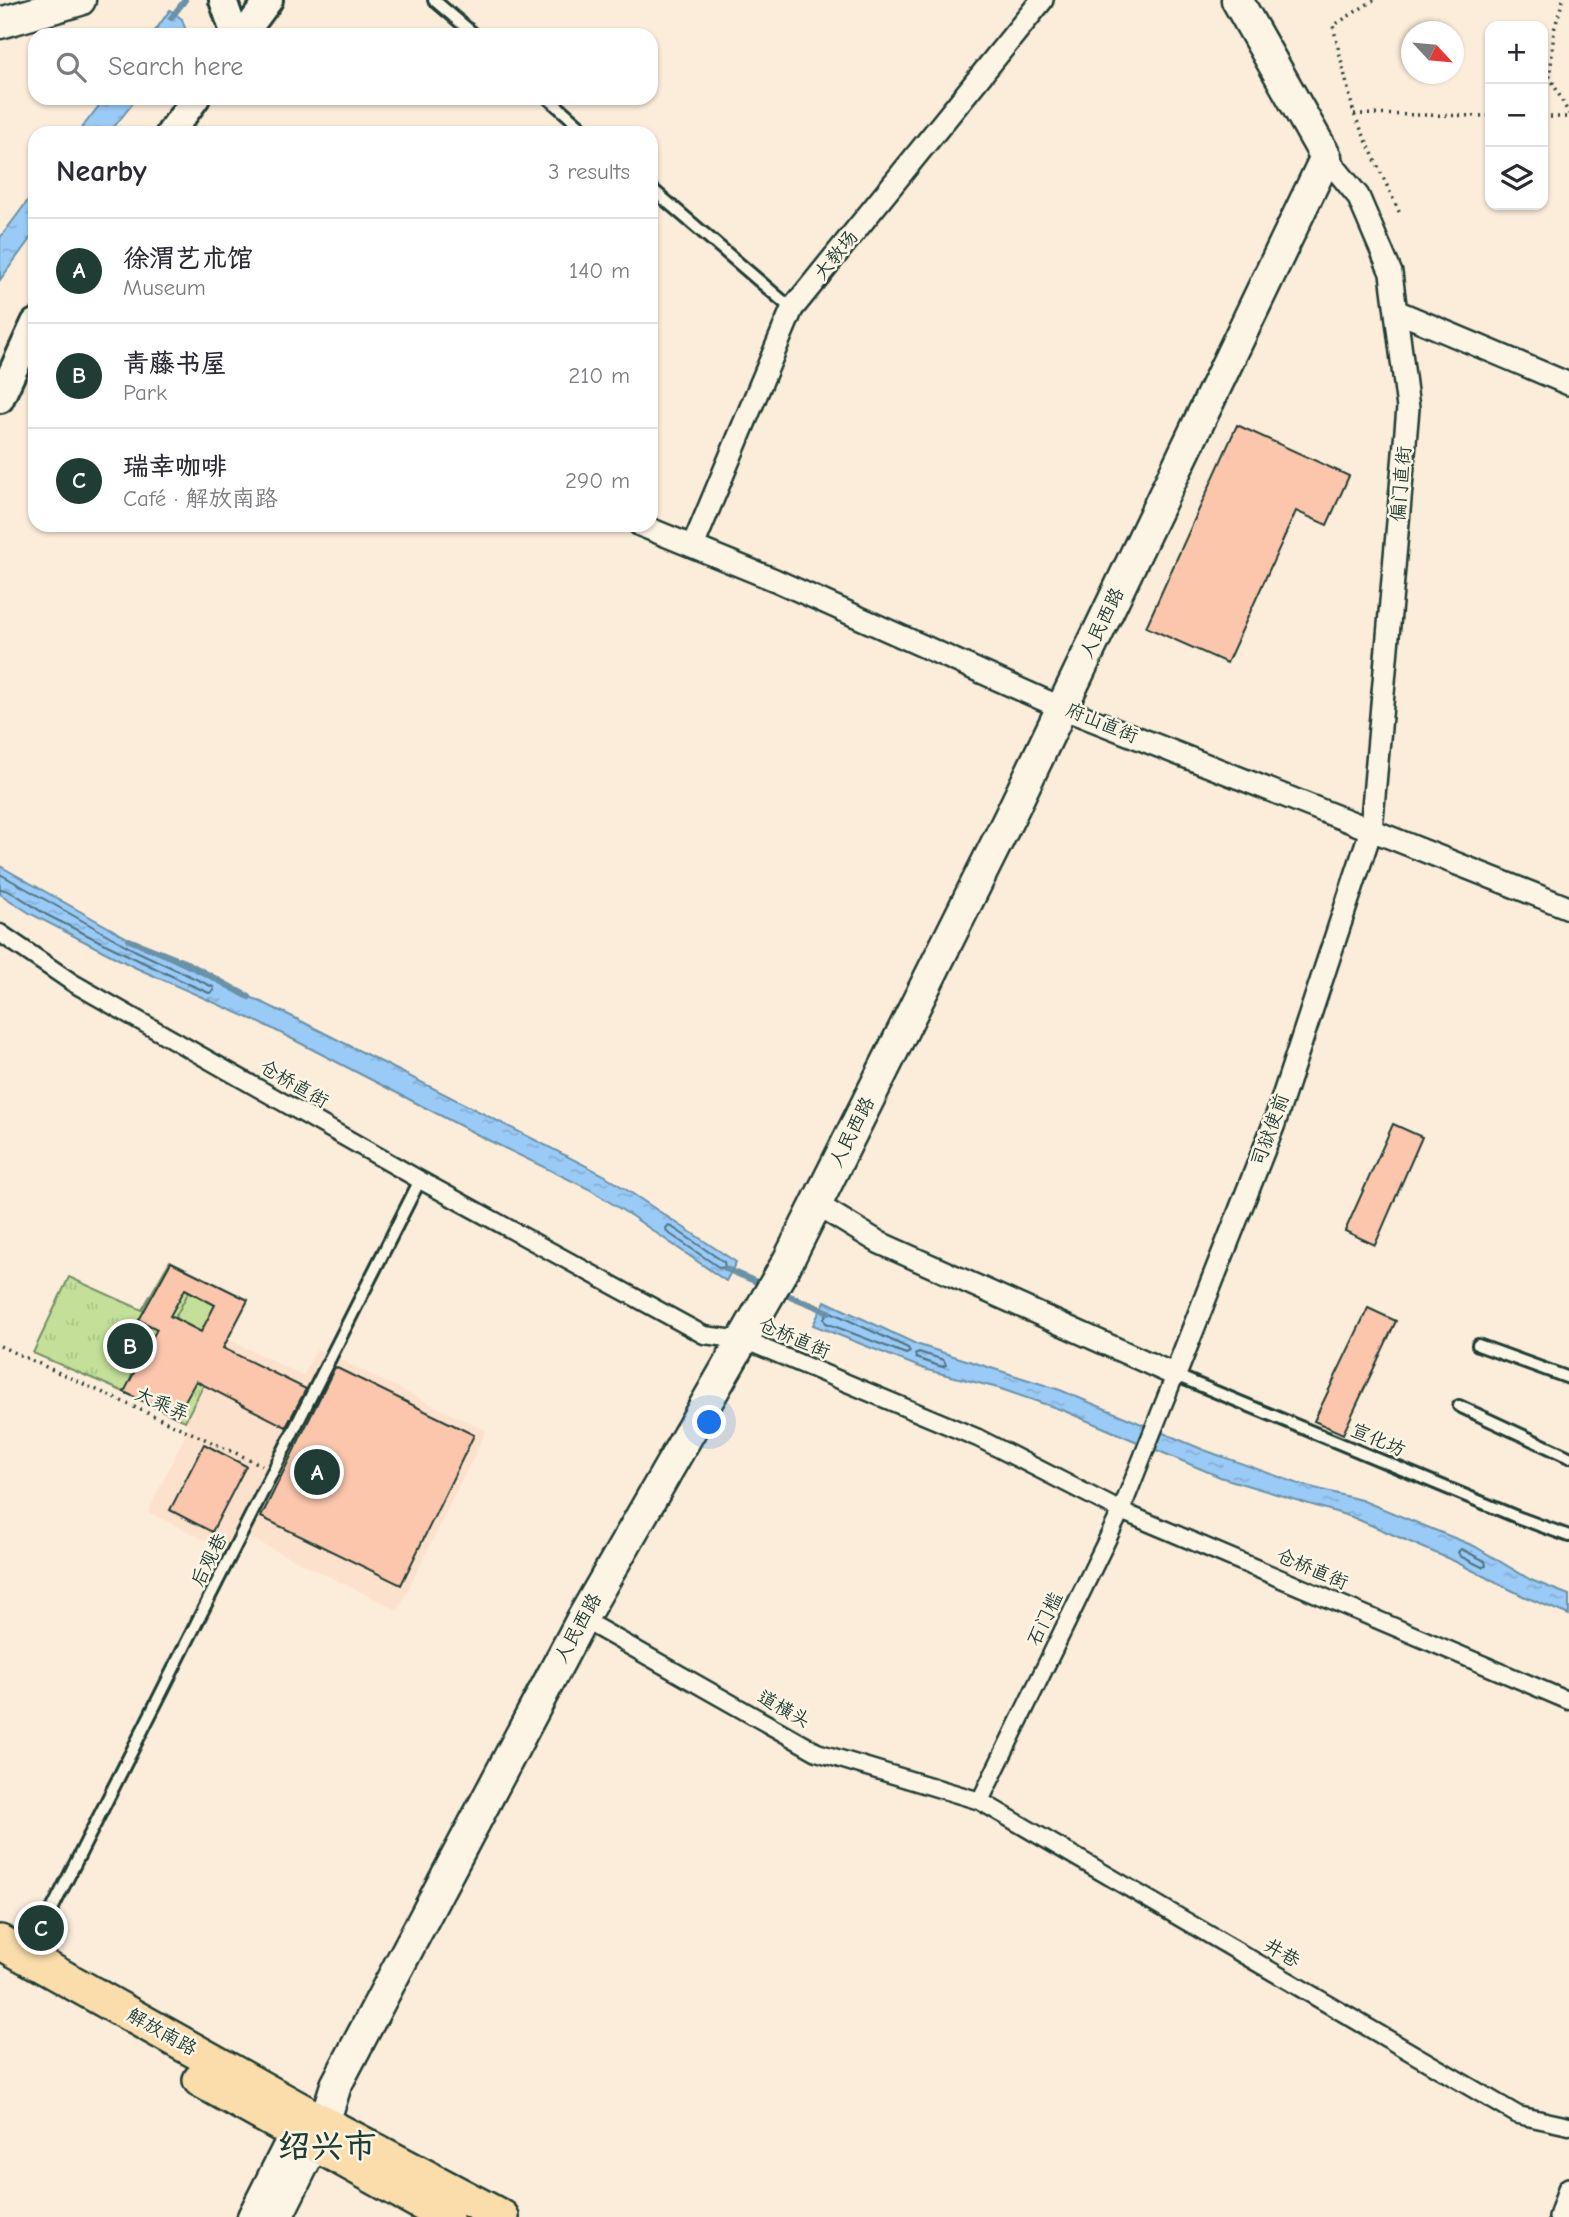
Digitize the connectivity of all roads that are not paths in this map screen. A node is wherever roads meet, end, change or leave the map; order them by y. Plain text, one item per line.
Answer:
1 (80, 0) edge
2 (223, 0) edge
3 (269, 0) edge
4 (434, 0) edge
5 (1042, 0) edge
6 (1237, 0) edge
7 (0, 23) edge
8 (232, 28) edge
9 (248, 28) edge
10 (467, 28) edge
11 (191, 105) edge
12 (556, 105) edge
13 (175, 126) edge
14 (580, 126) edge
15 (1326, 157) junction
16 (658, 194) edge
17 (792, 310) junction
18 (1396, 311) junction
19 (28, 338) edge
20 (1569, 384) edge
21 (0, 399) edge
22 (658, 532) edge
23 (693, 546) junction
24 (1062, 708) junction
25 (1371, 830) junction
26 (1569, 908) edge
27 (0, 933) edge
28 (420, 1180) junction
29 (816, 1204) junction
30 (744, 1340) junction
31 (1478, 1345) dead end
32 (1175, 1375) junction
33 (1569, 1378) edge
34 (1458, 1406) dead end
35 (1144, 1455) joint
36 (1569, 1457) edge
37 (1121, 1511) junction
38 (1569, 1536) edge
39 (582, 1619) junction
40 (1569, 1700) edge
41 (980, 1801) junction
42 (9, 1955) edge
43 (1569, 2126) edge
44 (309, 2128) junction
45 (1569, 2189) edge
46 (253, 2217) edge
47 (277, 2217) edge
48 (446, 2217) edge
49 (502, 2217) edge
50 (1560, 2217) edge

1 - 7 main road
2 - 8 street
3 - 9 street
4 - 10 lane
5 - 17 street, 大教场
6 - 15 main road
11 - 13 street
12 - 14 lane
15 - 18 street, 偏门直街
15 - 24 main road, 人民西路
16 - 17 lane
17 - 23 street, 大教场
18 - 20 street
18 - 25 street, 偏门直街
19 - 21 street
22 - 23 street, 府山直街
23 - 24 street, 府山直街
24 - 25 street, 府山直街
24 - 29 main road, 人民西路
25 - 26 street, 府山直街
25 - 32 street, 司狱使前
27 - 28 street, 仓桥直街
28 - 30 street, 仓桥直街
28 - 42 lane, 后观巷
29 - 30 main road, 人民西路
29 - 32 street
30 - 37 street, 仓桥直街
30 - 39 main road, 人民西路
31 - 33 lane
32 - 35 street, 司狱使前
32 - 38 lane, 宣化坊
34 - 36 lane
35 - 37 street, 石门槛
37 - 40 street, 仓桥直街
37 - 41 street, 石门槛
39 - 41 street, 道横头
39 - 44 main road, 人民西路
41 - 43 street, 井巷
42 - 44 main road, 解放南路
44 - 46 main road
44 - 47 main road
44 - 48 main road
44 - 49 main road
45 - 50 street

